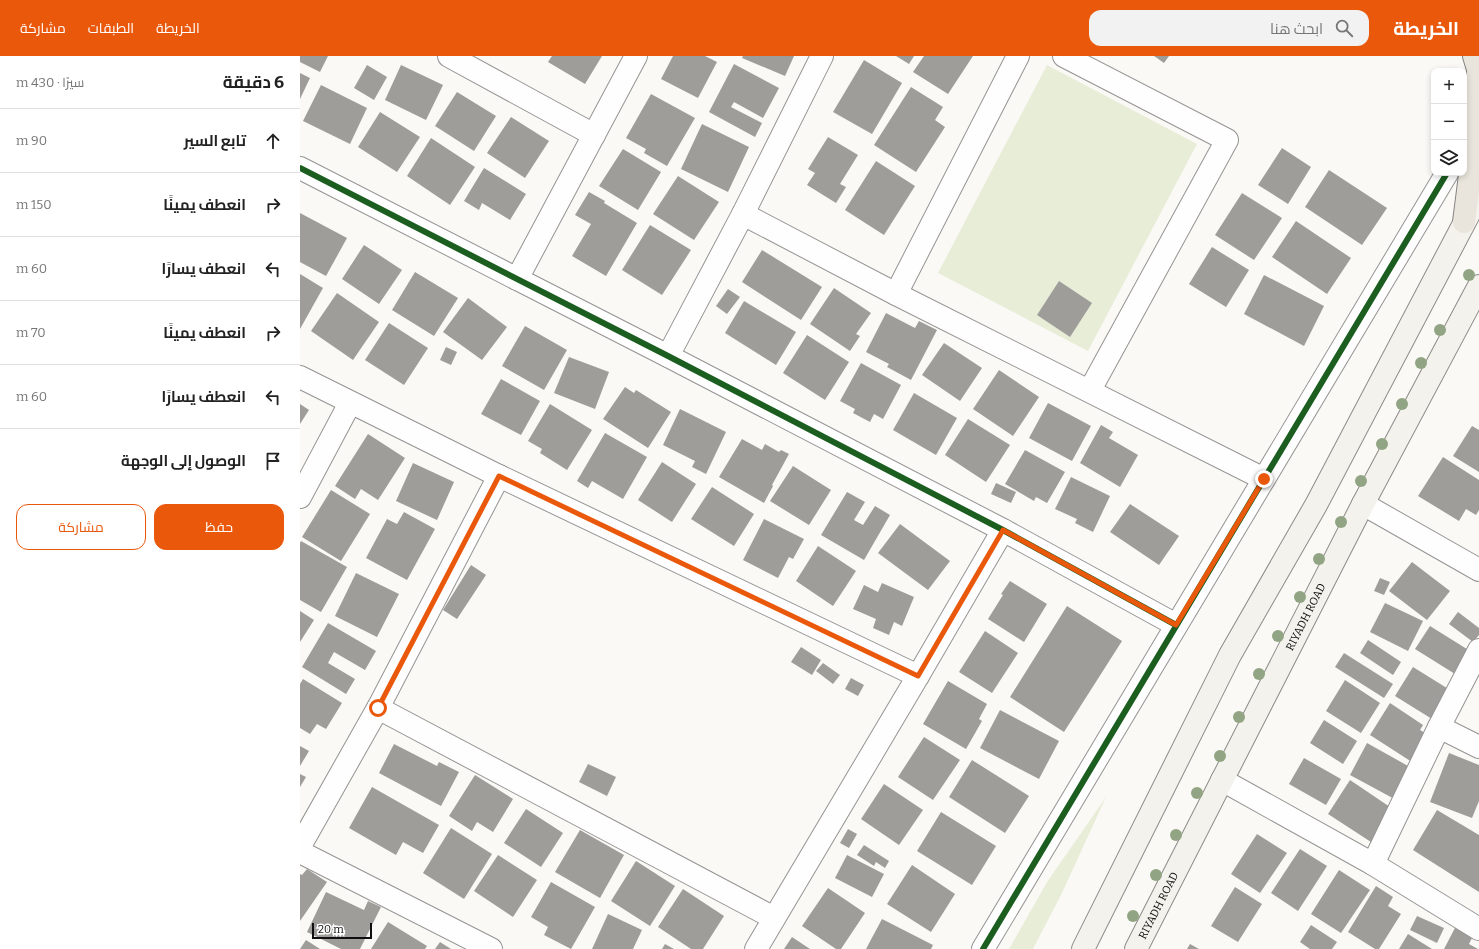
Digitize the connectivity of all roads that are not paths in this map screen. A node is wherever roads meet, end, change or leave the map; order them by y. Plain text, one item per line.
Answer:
1 (636, 56) edge
2 (822, 56) edge
3 (1018, 56) edge
4 (1064, 56) edge
5 (1474, 56) edge
6 (454, 57) edge
7 (1478, 113) junction
8 (594, 135) junction
9 (1464, 140) edge
10 (300, 168) edge
11 (1445, 176) edge
12 (1479, 195) edge
13 (743, 214) junction
14 (1464, 222) junction
15 (517, 280) junction
16 (1479, 286) edge
17 (896, 294) junction
18 (668, 356) junction
19 (300, 377) edge
20 (1090, 390) junction
21 (350, 402) junction
22 (499, 476) junction
23 (1264, 479) junction
24 (300, 497) edge
25 (1363, 504) junction
26 (1003, 530) junction
27 (1479, 570) edge
28 (1176, 625) junction
29 (1479, 650) edge
30 (918, 676) junction
31 (378, 708) junction
32 (1440, 727) junction
33 (1479, 747) edge
34 (1222, 780) junction
35 (300, 846) edge
36 (300, 852) edge
37 (1373, 864) junction
38 (774, 918) junction
39 (1479, 929) edge
40 (491, 949) edge
41 (756, 949) edge
42 (983, 949) edge
43 (1083, 949) edge
44 (1136, 949) edge

1 - 8 street
2 - 13 street
3 - 17 street
4 - 20 street
5 - 7 main road
6 - 8 street
7 - 9 street
7 - 14 main road
8 - 15 street
10 - 15 street
11 - 23 street
12 - 14 street
13 - 17 street
13 - 18 street
14 - 43 street
15 - 18 street
16 - 25 street, RIYADH ROAD
17 - 20 street
18 - 26 street
19 - 21 street
20 - 23 street
21 - 22 street
21 - 24 street
22 - 30 street
22 - 31 street
23 - 28 street
25 - 27 street
25 - 34 street, RIYADH ROAD
26 - 28 street
26 - 30 street
28 - 42 street
29 - 32 street
30 - 38 street
31 - 35 street
31 - 38 street
32 - 33 street
32 - 37 street
34 - 37 street
34 - 44 street, RIYADH ROAD
36 - 40 street
37 - 39 street
38 - 41 street

